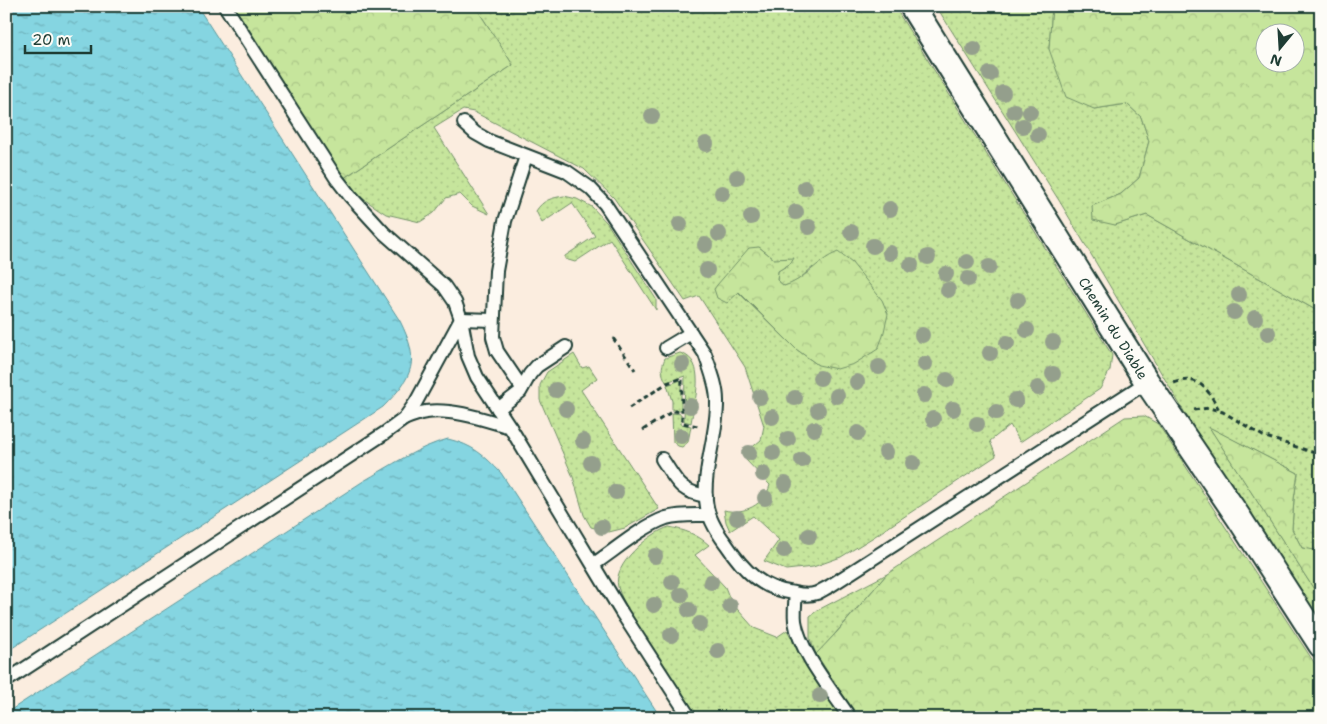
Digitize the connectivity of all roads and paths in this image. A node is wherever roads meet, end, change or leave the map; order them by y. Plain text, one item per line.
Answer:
1 (225, 6) edge
2 (912, 6) edge
3 (464, 123) dead end
4 (526, 156) junction
5 (461, 319) junction
6 (493, 320) junction
7 (691, 332) junction
8 (614, 338) dead end
9 (566, 347) dead end
10 (666, 348) dead end
11 (634, 370) dead end
12 (1150, 387) junction
13 (522, 388) junction
14 (629, 408) dead end
15 (498, 409) junction
16 (1220, 411) junction
17 (682, 412) junction
18 (404, 419) junction
19 (691, 424) dead end
20 (1176, 424) junction
21 (510, 427) junction
22 (643, 430) dead end
23 (1321, 455) edge
24 (662, 459) dead end
25 (706, 496) junction
26 (708, 515) junction
27 (594, 564) junction
28 (796, 594) junction
29 (1321, 645) edge
30 (6, 681) edge
31 (690, 718) edge
32 (850, 718) edge

1 - 5 lane
2 - 12 street, Chemin du Diable
3 - 4 lane
4 - 6 lane
4 - 7 lane
5 - 6 lane
5 - 15 lane
5 - 18 lane
6 - 13 lane
7 - 10 lane
7 - 25 lane
8 - 11 path
9 - 13 lane
12 - 16 path
12 - 20 street, Chemin du Diable
12 - 28 lane
13 - 15 lane
14 - 17 path
15 - 21 lane
16 - 20 path
16 - 23 path
17 - 19 path
17 - 22 path
18 - 21 lane
18 - 30 lane
20 - 29 street, Chemin du Diable
21 - 27 lane
24 - 25 lane
25 - 26 lane
26 - 27 lane
26 - 28 lane
27 - 31 lane
28 - 32 lane

